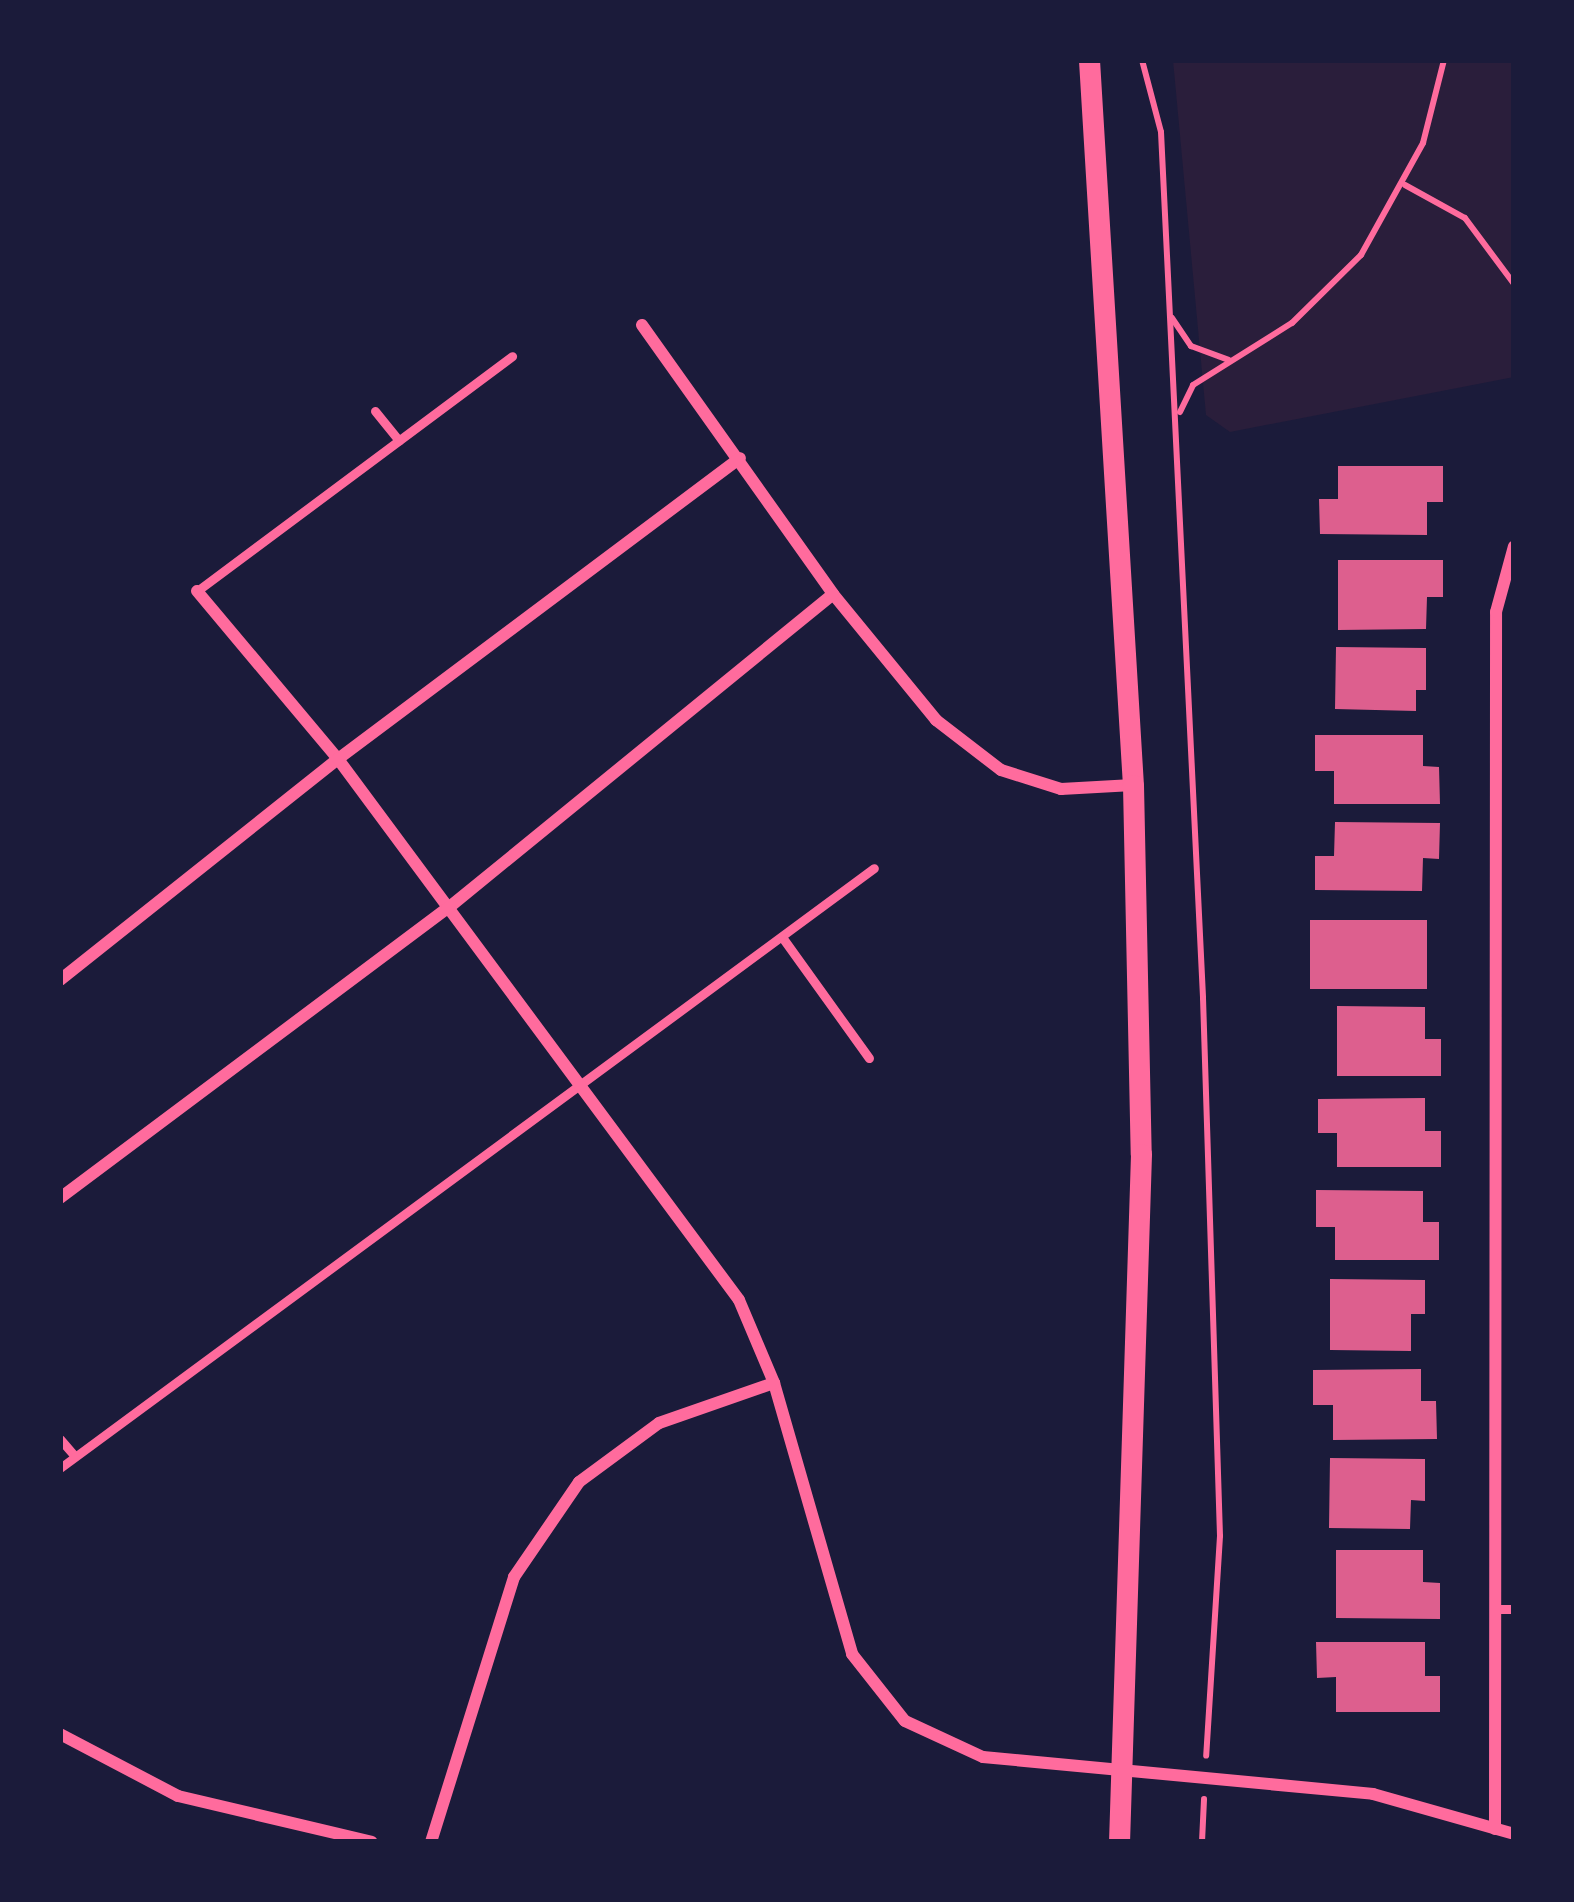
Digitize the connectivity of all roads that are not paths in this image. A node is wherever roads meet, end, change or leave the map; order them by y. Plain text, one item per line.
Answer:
1 (1071, 60) edge
2 (1089, 60) edge
3 (1087, 127) junction
4 (642, 325) dead end
5 (512, 356) dead end
6 (375, 411) dead end
7 (399, 440) junction
8 (740, 458) junction
9 (1514, 546) edge
10 (197, 591) joint
11 (833, 594) junction
12 (338, 759) junction
13 (1133, 785) junction
14 (874, 868) dead end
15 (447, 909) junction
16 (1507, 922) edge
17 (782, 937) junction
18 (60, 980) edge
19 (868, 1058) dead end
20 (581, 1085) junction
21 (60, 1198) edge
22 (774, 1383) junction
23 (60, 1439) edge
24 (74, 1455) junction
25 (60, 1468) edge
26 (1497, 1609) junction
27 (1514, 1609) edge
28 (60, 1735) edge
29 (1125, 1775) junction
30 (1495, 1829) junction
31 (1514, 1834) edge
32 (372, 1842) edge
33 (430, 1842) edge
34 (1119, 1842) edge

1 - 3 street
2 - 3 street
3 - 13 street
4 - 8 street
5 - 7 lane
6 - 7 lane
7 - 10 lane
8 - 11 street
8 - 12 street
9 - 16 street
10 - 12 street
11 - 13 street
11 - 15 street
12 - 15 street
12 - 18 street
13 - 29 street
14 - 17 lane
15 - 20 street
15 - 21 street
16 - 26 street
17 - 19 lane
17 - 20 lane
20 - 22 street
20 - 24 lane
22 - 29 street
22 - 33 street
23 - 24 lane
24 - 25 lane
26 - 27 lane
26 - 30 street
28 - 32 street
29 - 30 street
29 - 34 street
30 - 31 street

